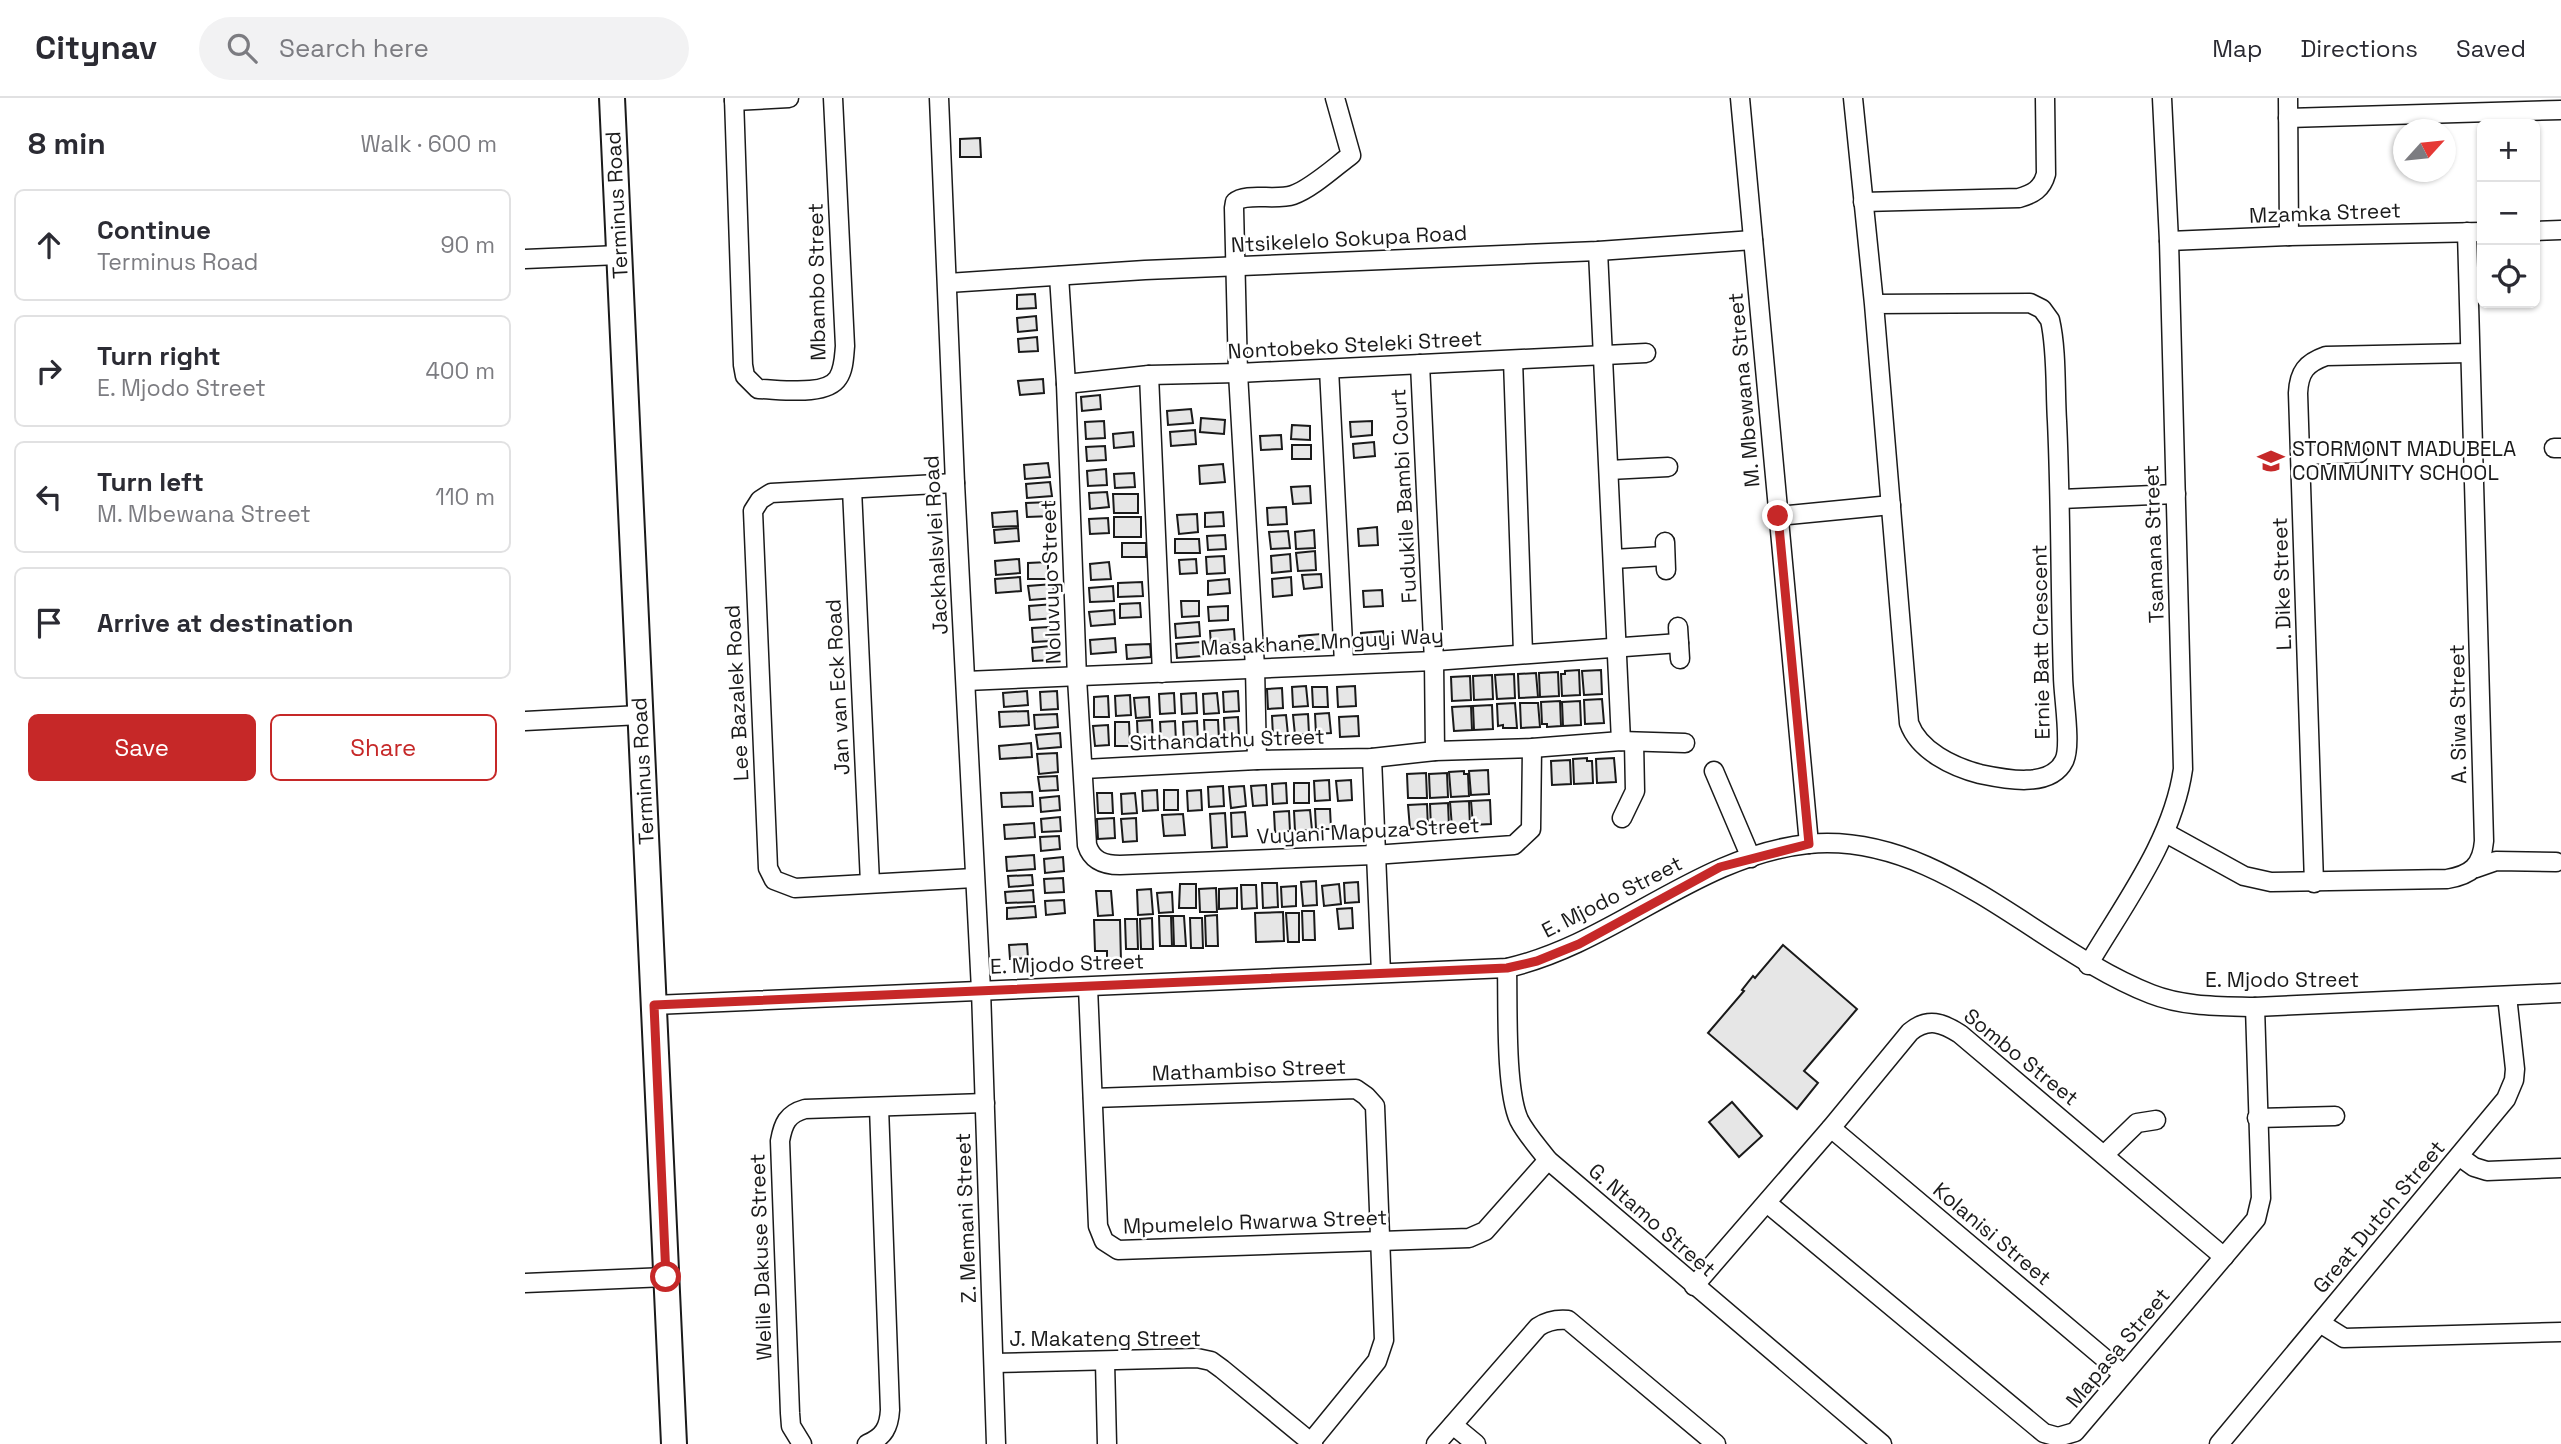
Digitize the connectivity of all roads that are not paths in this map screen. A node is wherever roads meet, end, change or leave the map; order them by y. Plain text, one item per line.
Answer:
1 (612, 98) edge
2 (789, 98) edge
3 (832, 98) edge
4 (939, 98) edge
5 (1335, 98) edge
6 (1740, 98) edge
7 (1853, 98) edge
8 (2045, 98) edge
9 (2162, 98) edge
10 (2288, 98) edge
11 (734, 99) edge
12 (2561, 110) edge
13 (2288, 118) junction
14 (1863, 202) junction
15 (2561, 230) edge
16 (2540, 231) edge
17 (2475, 232) edge
18 (2289, 236) junction
19 (1753, 240) junction
20 (2169, 242) junction
21 (1598, 251) junction
22 (619, 255) junction
23 (525, 260) edge
24 (1233, 268) junction
25 (1059, 276) junction
26 (948, 283) junction
27 (1874, 304) junction
28 (1646, 352) dead end
29 (2469, 353) junction
30 (1602, 354) junction
31 (1513, 360) junction
32 (1420, 364) junction
33 (1329, 369) junction
34 (1238, 373) junction
35 (1149, 375) junction
36 (1066, 384) junction
37 (2359, 453) dead end
38 (2301, 455) junction
39 (1668, 466) dead end
40 (1609, 470) junction
41 (955, 483) junction
42 (852, 489) junction
43 (2176, 494) junction
44 (2061, 499) junction
45 (1891, 505) junction
46 (1778, 516) junction
47 (1666, 556) dead end
48 (1613, 559) junction
49 (1679, 643) dead end
50 (1615, 647) junction
51 (1523, 653) junction
52 (1434, 661) junction
53 (1344, 663) junction
54 (1255, 668) junction
55 (1162, 673) junction
56 (1077, 678) junction
57 (966, 681) junction
58 (640, 715) junction
59 (525, 722) edge
60 (1627, 742) junction
61 (1685, 742) dead end
62 (1532, 748) junction
63 (1435, 751) junction
64 (1372, 758) junction
65 (1257, 760) junction
66 (1084, 769) junction
67 (1714, 771) dead end
68 (1622, 818) dead end
69 (2166, 833) junction
70 (1809, 844) junction
71 (1374, 855) junction
72 (1751, 858) junction
73 (2556, 862) dead end
74 (1120, 865) joint
75 (2476, 868) junction
76 (974, 878) junction
77 (870, 883) junction
78 (2314, 883) junction
79 (2088, 965) junction
80 (1507, 968) junction
81 (1381, 973) junction
82 (1088, 987) junction
83 (981, 990) junction
84 (2561, 993) edge
85 (2507, 996) junction
86 (654, 1005) junction
87 (2255, 1007) junction
88 (1093, 1098) junction
89 (985, 1103) junction
90 (879, 1107) junction
91 (2335, 1116) dead end
92 (2257, 1118) junction
93 (2157, 1120) dead end
94 (1831, 1128) junction
95 (2104, 1155) junction
96 (2460, 1157) junction
97 (1548, 1160) junction
98 (2561, 1168) edge
99 (1767, 1203) junction
100 (1379, 1241) junction
101 (2224, 1257) junction
102 (666, 1277) junction
103 (525, 1283) edge
104 (1694, 1286) junction
105 (2320, 1323) junction
106 (2561, 1332) edge
107 (1105, 1362) junction
108 (994, 1363) junction
109 (2123, 1374) junction
110 (1453, 1424) junction
111 (1312, 1443) edge
112 (674, 1444) edge
113 (802, 1444) edge
114 (867, 1444) edge
115 (996, 1444) edge
116 (1107, 1444) edge
117 (1436, 1444) edge
118 (1476, 1444) edge
119 (1716, 1444) edge
120 (1882, 1444) edge
121 (2219, 1444) edge

1 - 22 street, Terminus Road
2 - 11 street
3 - 11 street, Mbambo Street
4 - 26 street, Jackhalsvlei Road
5 - 24 street
6 - 19 street, M. Mbewana Street
7 - 14 street
8 - 14 street
9 - 20 street, Tsamana Street
10 - 13 street
12 - 13 street
13 - 18 street
14 - 27 street
15 - 16 street
17 - 18 street, Mzamka Street
17 - 29 street, A. Siwa Street
18 - 20 street, Mzamka Street
19 - 21 street, Ntsikelelo Sokupa Road
19 - 46 street, M. Mbewana Street
20 - 43 street, Tsamana Street
21 - 24 street, Ntsikelelo Sokupa Road
21 - 30 street
22 - 23 street
22 - 58 street, Terminus Road
24 - 25 street, Ntsikelelo Sokupa Road
24 - 34 street
25 - 26 street, Ntsikelelo Sokupa Road
25 - 36 street, Noluvuyo Street
26 - 41 street, Jackhalsvlei Road
27 - 44 street, Ernie Batt Crescent
27 - 45 street, Ernie Batt Crescent
28 - 30 street, Nontobeko Steleki Street
29 - 38 street, L. Dike Street
29 - 75 street, A. Siwa Street
30 - 31 street, Nontobeko Steleki Street
30 - 40 street
31 - 32 street, Nontobeko Steleki Street
31 - 51 street
32 - 33 street, Nontobeko Steleki Street
32 - 52 street, Fudukile Bambi Court
33 - 34 street, Nontobeko Steleki Street
33 - 53 street
34 - 35 street, Nontobeko Steleki Street
34 - 54 street
35 - 36 street, Nontobeko Steleki Street
35 - 55 street
36 - 56 street, Noluvuyo Street
37 - 38 street
38 - 78 street, L. Dike Street
39 - 40 street
40 - 48 street
41 - 42 street, Lee Bazalek Road
41 - 57 street, Jackhalsvlei Road
42 - 77 street, Jan van Eck Road
42 - 77 street, Lee Bazalek Road
43 - 44 street
43 - 69 street, Tsamana Street
44 - 45 street, Ernie Batt Crescent
45 - 46 street
46 - 70 street, M. Mbewana Street
47 - 48 street
48 - 50 street
49 - 50 street, Masakhane Mnguyi Way
50 - 51 street, Masakhane Mnguyi Way
50 - 60 street
51 - 52 street, Masakhane Mnguyi Way
52 - 53 street, Masakhane Mnguyi Way
52 - 63 street, Fudukile Bambi Court
53 - 54 street, Masakhane Mnguyi Way
54 - 55 street, Masakhane Mnguyi Way
54 - 65 street
55 - 56 street, Masakhane Mnguyi Way
56 - 57 street, Masakhane Mnguyi Way
56 - 66 street, Noluvuyo Street
57 - 76 street, Jackhalsvlei Road
58 - 59 street
58 - 86 street, Terminus Road
60 - 61 street, Sithandathu Street
60 - 62 street, Sithandathu Street
60 - 68 street
62 - 63 street, Sithandathu Street
62 - 71 street, Vuyani Mapuza Street
63 - 64 street, Sithandathu Street
64 - 65 street, Sithandathu Street
64 - 71 street
65 - 66 street, Sithandathu Street
66 - 74 street, Noluvuyo Street
67 - 72 street
69 - 78 street
69 - 79 street, Tsamana Street
70 - 72 street, E. Mjodo Street
70 - 79 street, E. Mjodo Street
71 - 74 street, Vuyani Mapuza Street
71 - 81 street
72 - 80 street, E. Mjodo Street
73 - 75 street
75 - 78 street
76 - 77 street, Lee Bazalek Road
76 - 83 street, Jackhalsvlei Road
79 - 87 street, E. Mjodo Street
80 - 81 street, E. Mjodo Street
80 - 97 street, G. Ntamo Street
81 - 82 street, E. Mjodo Street
82 - 83 street, E. Mjodo Street
82 - 88 street, Mpumelelo Rwarwa Street
83 - 86 street, E. Mjodo Street
83 - 89 street, Z. Memani Street
84 - 85 street, E. Mjodo Street
85 - 87 street, E. Mjodo Street
85 - 96 street, Great Dutch Street
86 - 102 street, Terminus Road
87 - 92 street, Mapasa Street
88 - 100 street, Mpumelelo Rwarwa Street
88 - 100 street, Mathambiso Street
89 - 90 street, Welile Dakuse Street
89 - 108 street, Z. Memani Street
90 - 113 street, Welile Dakuse Street
90 - 114 street
91 - 92 street
92 - 101 street, Mapasa Street
93 - 95 street
94 - 95 street, Sombo Street
94 - 99 street, Sombo Street
94 - 109 street, Kolanisi Street
95 - 101 street, Sombo Street
96 - 98 street
96 - 105 street, Great Dutch Street
97 - 100 street, Mpumelelo Rwarwa Street
97 - 104 street, G. Ntamo Street
99 - 104 street, Sombo Street
99 - 109 street, Mapasa Street
100 - 111 street, Mathambiso Street
101 - 109 street, Mapasa Street
102 - 103 street
102 - 112 street, Terminus Road
104 - 120 street, G. Ntamo Street
105 - 106 street
105 - 121 street, Great Dutch Street
107 - 108 street, J. Makateng Street
107 - 111 street, J. Makateng Street
107 - 116 street
108 - 115 street, Z. Memani Street
110 - 117 street
110 - 118 street
110 - 119 street

